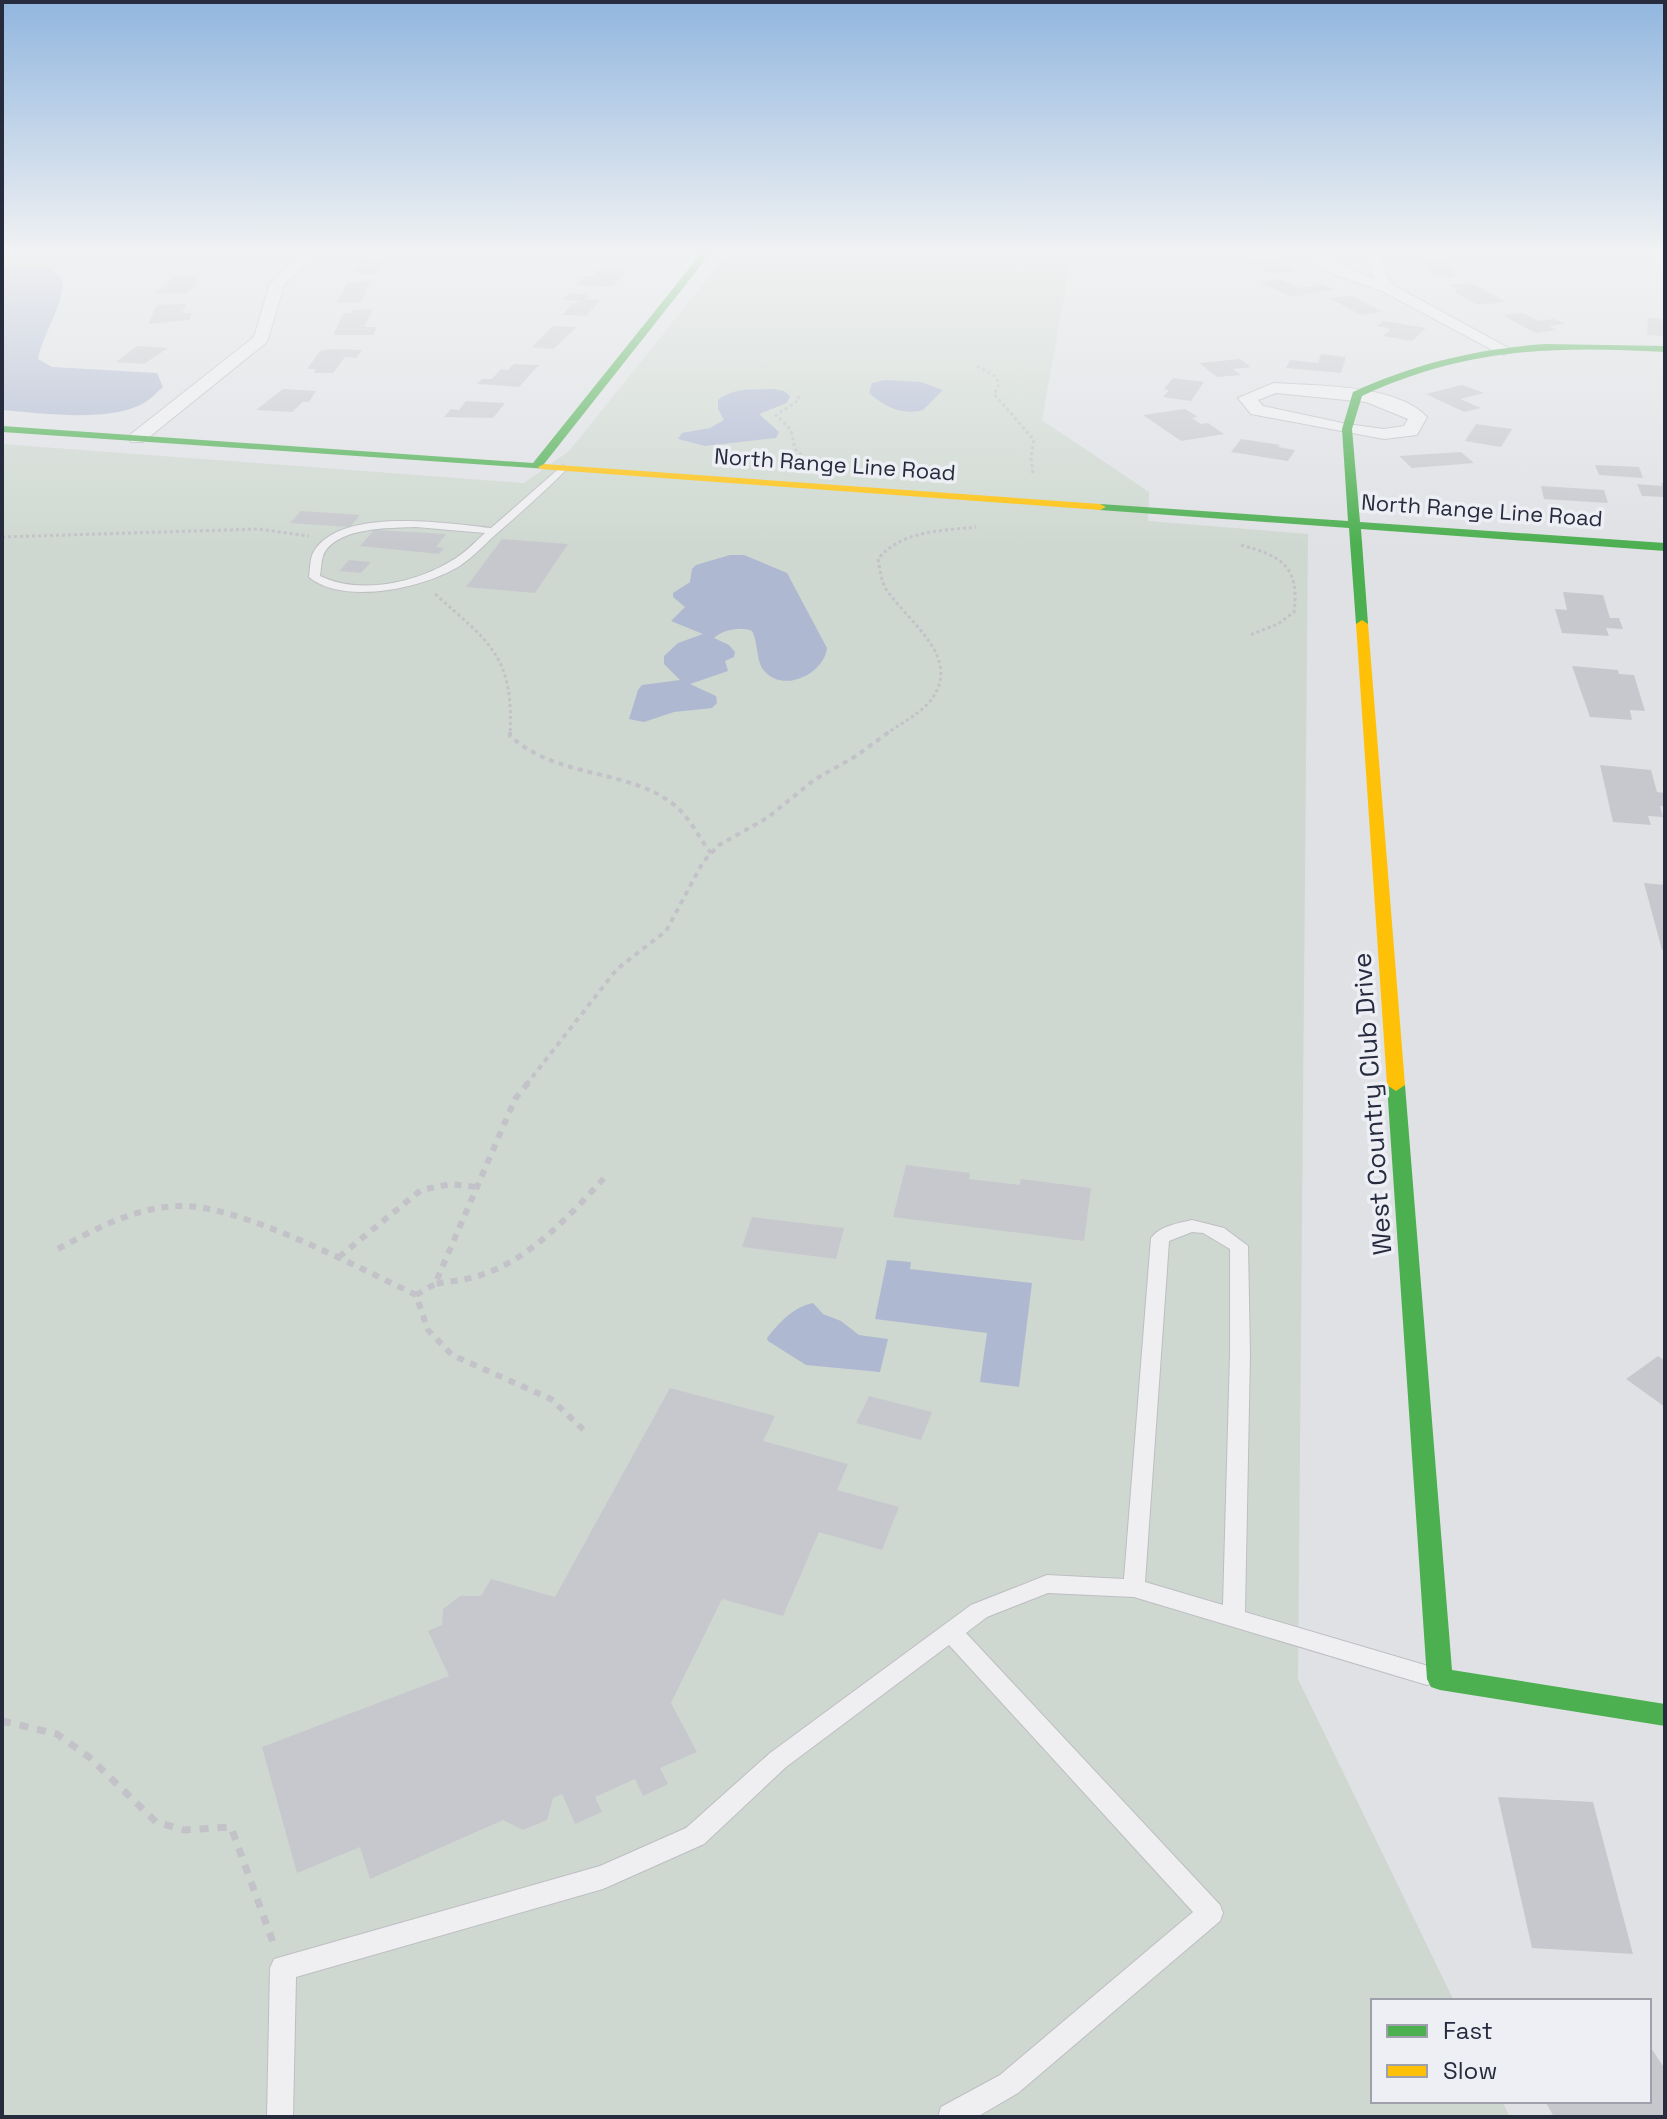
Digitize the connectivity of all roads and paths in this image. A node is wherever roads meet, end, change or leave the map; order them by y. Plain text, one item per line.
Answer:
1 (249, 349) edge
2 (630, 349) edge
3 (1511, 349) edge
4 (1504, 350) joint
5 (977, 366) dead end
6 (1357, 394) junction
7 (798, 396) dead end
8 (2, 429) edge
9 (1347, 429) junction
10 (137, 438) junction
11 (811, 462) dead end
12 (536, 466) junction
13 (563, 468) junction
14 (1027, 477) dead end
15 (1356, 525) junction
16 (982, 526) dead end
17 (494, 531) junction
18 (2, 537) edge
19 (330, 540) junction
20 (1232, 544) dead end
21 (1665, 547) edge
22 (414, 579) junction
23 (1250, 635) dead end
24 (711, 853) junction
25 (606, 1176) dead end
26 (476, 1187) junction
27 (58, 1249) dead end
28 (339, 1257) junction
29 (435, 1284) junction
30 (416, 1295) junction
31 (587, 1433) dead end
32 (1134, 1588) junction
33 (1234, 1616) junction
34 (951, 1632) junction
35 (1440, 1679) junction
36 (1665, 1715) edge
37 (2, 1721) edge
38 (283, 1968) junction
39 (280, 2117) edge
40 (951, 2117) edge

1 - 10 street
2 - 12 street
3 - 4 street
4 - 6 street
5 - 14 path
6 - 9 street
6 - 9 street
6 - 9 street
7 - 11 path
8 - 10 street, North Range Line Road
9 - 15 street, West Country Club Drive
10 - 12 street, North Range Line Road
12 - 13 street, North Range Line Road
13 - 15 street, North Range Line Road
13 - 17 lane
15 - 21 street, North Range Line Road
15 - 35 street, West Country Club Drive
16 - 24 path
17 - 19 lane
17 - 22 lane
18 - 19 path
19 - 22 lane
20 - 23 path
22 - 24 path
24 - 26 path
25 - 29 path
26 - 28 path
26 - 29 path
27 - 28 path
28 - 30 path
29 - 30 path
30 - 31 path
32 - 33 lane
32 - 33 lane
32 - 34 lane
33 - 35 lane
34 - 38 lane
34 - 40 lane
35 - 36 street
37 - 38 path
38 - 39 lane

